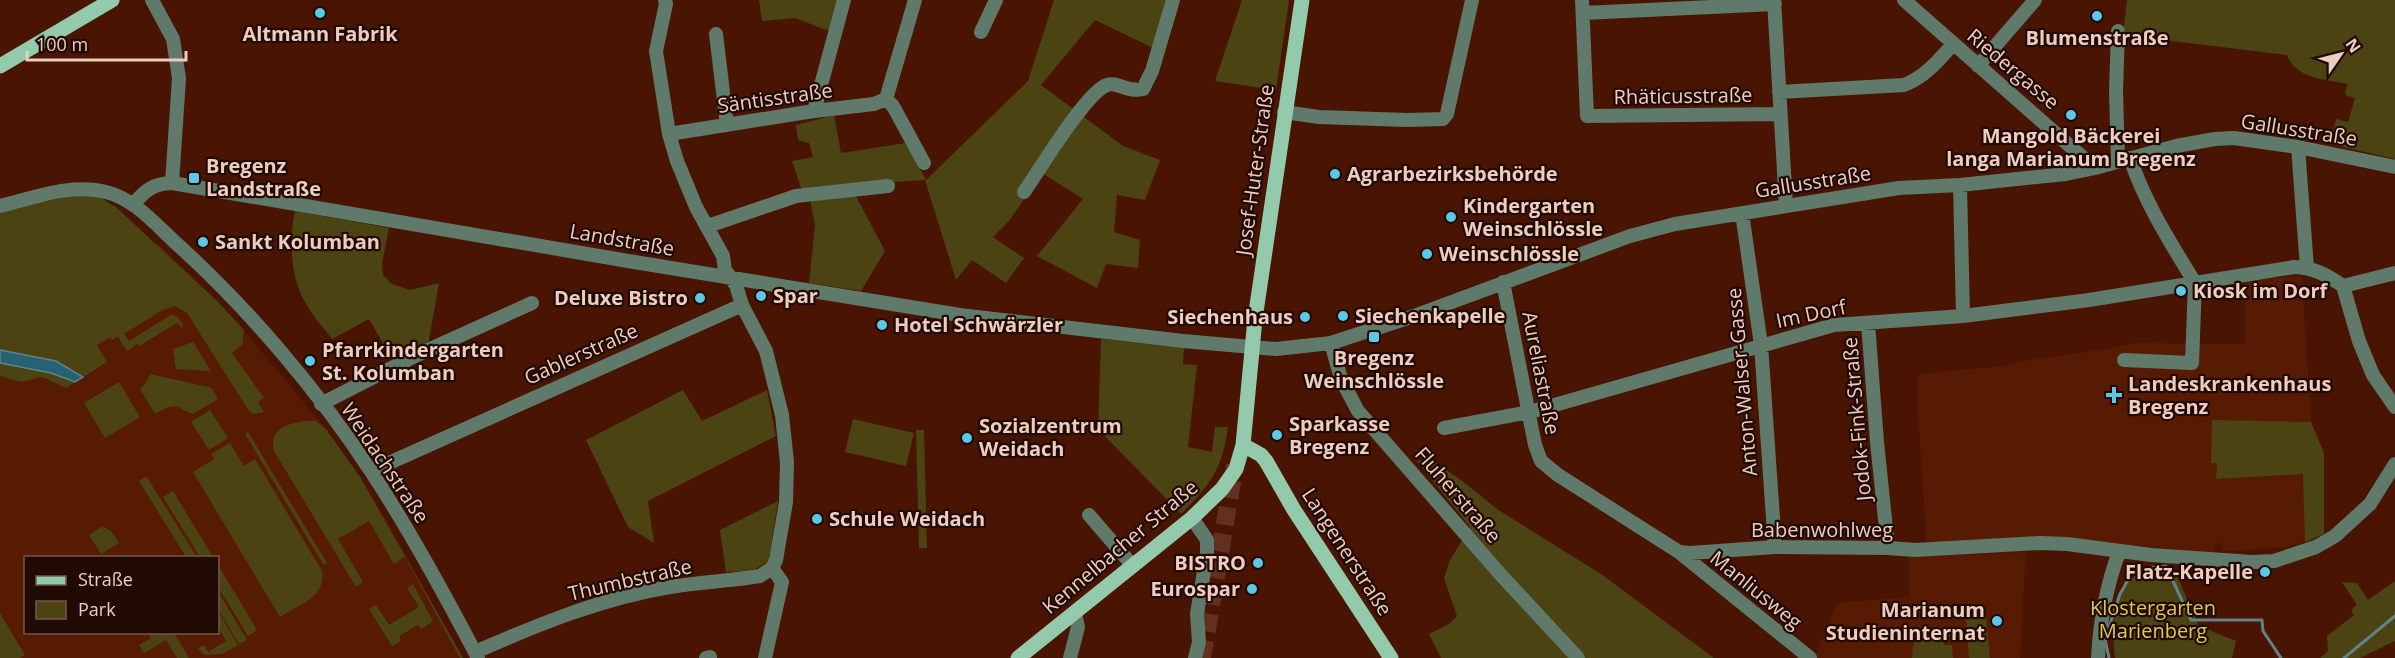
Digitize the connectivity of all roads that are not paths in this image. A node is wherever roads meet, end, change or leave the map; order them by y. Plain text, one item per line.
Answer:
1 (152, 0) edge
2 (665, 0) edge
3 (844, 0) edge
4 (915, 0) edge
5 (996, 0) edge
6 (1173, 0) edge
7 (1302, 0) edge
8 (1472, 0) edge
9 (1904, 0) edge
10 (2035, 0) edge
11 (102, 2) edge
12 (1774, 2) edge
13 (1582, 7) edge
14 (2118, 31) dead end
15 (981, 32) dead end
16 (716, 34) dead end
17 (1953, 44) junction
18 (0, 66) edge
19 (1978, 66) junction
20 (1779, 92) junction
21 (886, 99) junction
22 (814, 111) junction
23 (1284, 112) junction
24 (1780, 114) junction
25 (727, 125) junction
26 (669, 134) junction
27 (2298, 147) junction
28 (2124, 160) junction
29 (924, 163) dead end
30 (2395, 166) edge
31 (2096, 168) junction
32 (172, 183) junction
33 (1960, 185) junction
34 (888, 186) dead end
35 (1024, 192) dead end
36 (133, 205) junction
37 (1786, 206) junction
38 (0, 207) edge
39 (1742, 213) junction
40 (708, 226) junction
41 (2307, 268) junction
42 (2395, 273) edge
43 (730, 278) junction
44 (1503, 282) junction
45 (2195, 283) junction
46 (2343, 286) junction
47 (532, 303) dead end
48 (742, 304) junction
49 (1964, 316) junction
50 (1868, 323) junction
51 (1331, 343) junction
52 (1761, 345) junction
53 (1252, 347) junction
54 (2124, 360) dead end
55 (321, 404) junction
56 (2395, 406) edge
57 (1530, 412) junction
58 (1444, 428) dead end
59 (1241, 452) junction
60 (2395, 464) edge
61 (371, 471) junction
62 (1089, 515) dead end
63 (1192, 518) junction
64 (1775, 547) junction
65 (1888, 548) junction
66 (1679, 552) junction
67 (2119, 552) junction
68 (1132, 566) junction
69 (772, 568) junction
70 (1075, 613) junction
71 (477, 655) edge
72 (765, 658) edge
73 (1018, 658) edge
74 (1070, 658) edge
75 (1195, 658) edge
76 (1391, 658) edge
77 (1578, 658) edge
78 (1810, 658) edge
79 (2098, 658) edge

1 - 32 street
2 - 26 street
3 - 22 street
4 - 21 street
5 - 15 street
6 - 35 street
7 - 23 main road, Josef-Huter-Straße
8 - 23 street
9 - 17 street, Riedergasse
10 - 19 street
11 - 18 main road
12 - 13 street
12 - 20 street
13 - 24 street, Rhäticusstraße
14 - 28 street
16 - 25 street
17 - 19 street, Riedergasse
17 - 20 street
19 - 31 street, Riedergasse
20 - 24 street
21 - 22 street, Säntisstraße
21 - 29 street
22 - 25 street, Säntisstraße
23 - 53 main road, Josef-Huter-Straße
24 - 37 street
25 - 26 street, Säntisstraße
26 - 40 street
27 - 28 street, Gallusstraße
27 - 30 street, Gallusstraße
27 - 41 street
28 - 31 street, Gallusstraße
28 - 45 street
31 - 33 street, Gallusstraße
32 - 36 street, Landstraße
32 - 43 street, Landstraße
33 - 37 street, Gallusstraße
33 - 49 street
34 - 40 street
36 - 38 street
36 - 55 street, Weidachstraße
37 - 39 street, Gallusstraße
39 - 44 street, Gallusstraße
39 - 52 street, Anton-Walser-Gasse
40 - 43 street
41 - 45 street, Im Dorf
41 - 46 street
42 - 46 street
43 - 48 street
43 - 53 street, Landstraße
44 - 51 street, Gallusstraße
44 - 57 street, Aureliastraße
45 - 49 street, Im Dorf
45 - 54 street
46 - 56 street
47 - 55 street
48 - 61 street, Gablerstraße
48 - 69 street
49 - 50 street, Im Dorf
50 - 52 street, Im Dorf
50 - 65 street, Jodok-Fink-Straße
51 - 53 street, Gallusstraße
51 - 77 street, Fluherstraße
52 - 57 street, Im Dorf
52 - 64 street, Anton-Walser-Gasse
53 - 59 main road, Josef-Huter-Straße
55 - 61 street, Weidachstraße
57 - 58 street, Im Dorf
57 - 66 street, Aureliastraße
59 - 63 main road, Kennelbacher Straße
59 - 76 main road, Langenerstraße
60 - 67 street, Babenwohlweg
61 - 71 street, Weidachstraße
62 - 68 street
63 - 68 main road, Kennelbacher Straße
63 - 75 street
64 - 65 street, Babenwohlweg
64 - 66 street, Babenwohlweg
65 - 67 street, Babenwohlweg
66 - 78 street, Manliusweg
67 - 79 street
68 - 70 main road, Kennelbacher Straße
69 - 71 street, Thumbstraße
69 - 72 street
70 - 73 main road, Kennelbacher Straße
70 - 74 street

